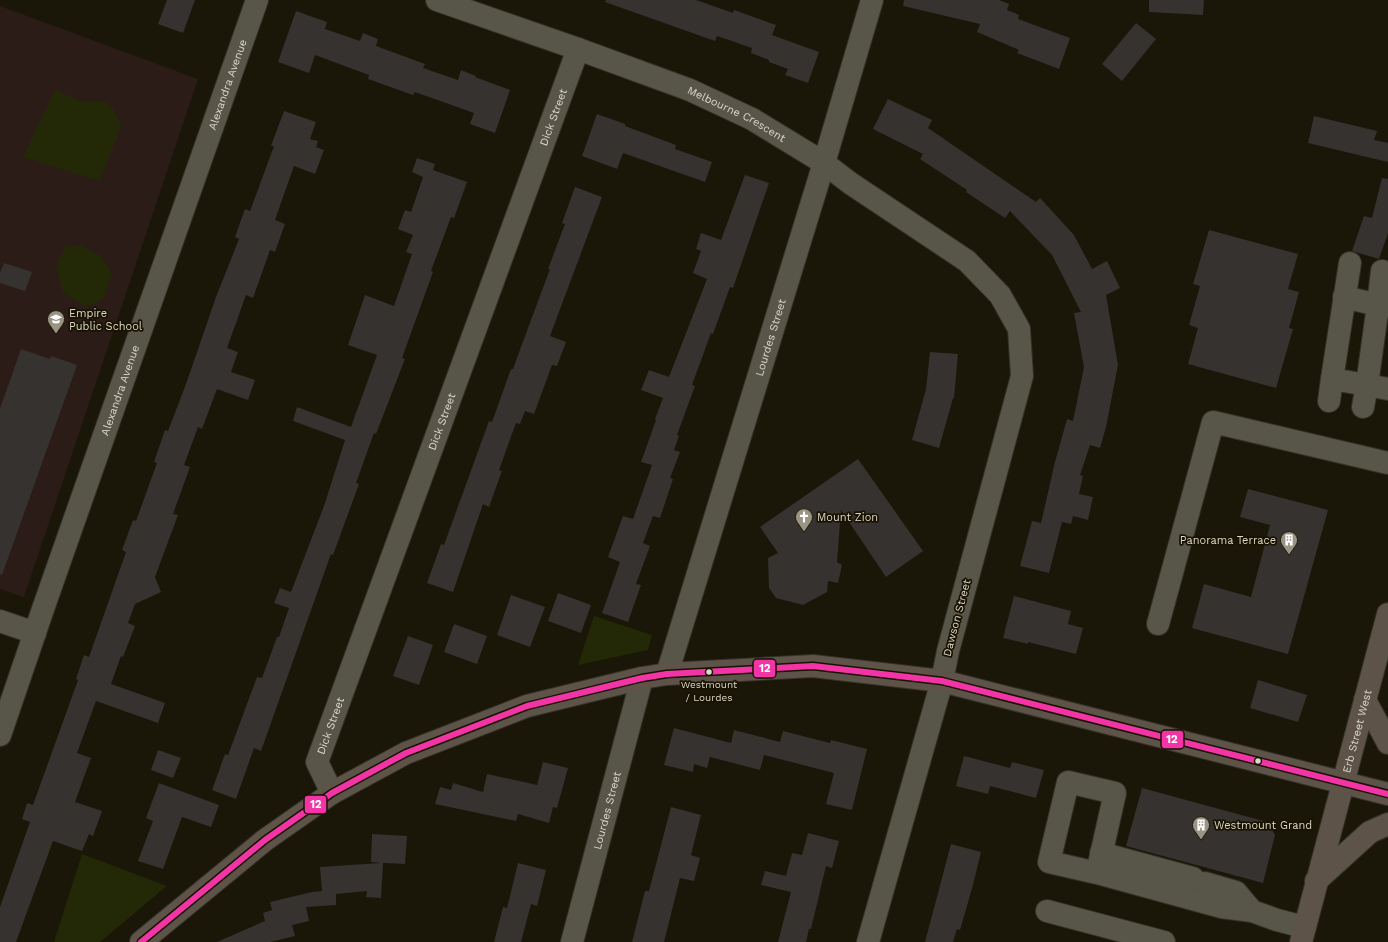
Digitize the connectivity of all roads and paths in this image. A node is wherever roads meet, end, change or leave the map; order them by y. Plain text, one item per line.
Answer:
1 (257, 0) edge
2 (437, 0) edge
3 (872, 0) edge
4 (578, 49) junction
5 (824, 163) junction
6 (1350, 263) dead end
7 (1382, 271) dead end
8 (1000, 294) joint
9 (1344, 297) junction
10 (1383, 305) edge
11 (1332, 379) junction
12 (1378, 387) edge
13 (1329, 401) dead end
14 (1364, 407) dead end
15 (1388, 463) edge
16 (1388, 614) edge
17 (0, 620) edge
18 (1158, 624) dead end
19 (35, 633) junction
20 (667, 674) junction
21 (642, 678) junction
22 (942, 681) junction
23 (1365, 700) junction
24 (0, 736) edge
25 (1388, 742) edge
26 (1343, 783) junction
27 (332, 793) junction
28 (1388, 794) edge
29 (1388, 824) edge
30 (1316, 881) junction
31 (1047, 910) dead end
32 (1252, 911) junction
33 (1302, 935) edge
34 (141, 942) edge
35 (572, 942) edge
36 (868, 942) edge
37 (1164, 942) edge

1 - 19 street, Alexandra Avenue
2 - 4 street, Melbourne Crescent
3 - 5 street, Lourdes Street
4 - 5 street, Melbourne Crescent
4 - 27 street, Dick Street
5 - 8 street, Melbourne Crescent
5 - 20 street, Lourdes Street
6 - 9 street
7 - 10 street
8 - 22 street, Dawson Street
9 - 10 street
9 - 11 street
10 - 12 street
11 - 12 street
11 - 13 street
12 - 14 street
15 - 18 street
16 - 23 main road, Erb Street West
17 - 19 street
19 - 24 street, Alexandra Avenue
20 - 21 main road
20 - 22 main road
21 - 27 main road
21 - 35 street, Lourdes Street
22 - 26 main road
22 - 36 street, Dawson Street
23 - 25 main road
23 - 26 main road, Erb Street West
26 - 28 main road
26 - 30 main road, Erb Street West
27 - 34 main road
29 - 30 main road
30 - 33 main road, Erb Street West
31 - 37 street
32 - 32 street
32 - 33 street

